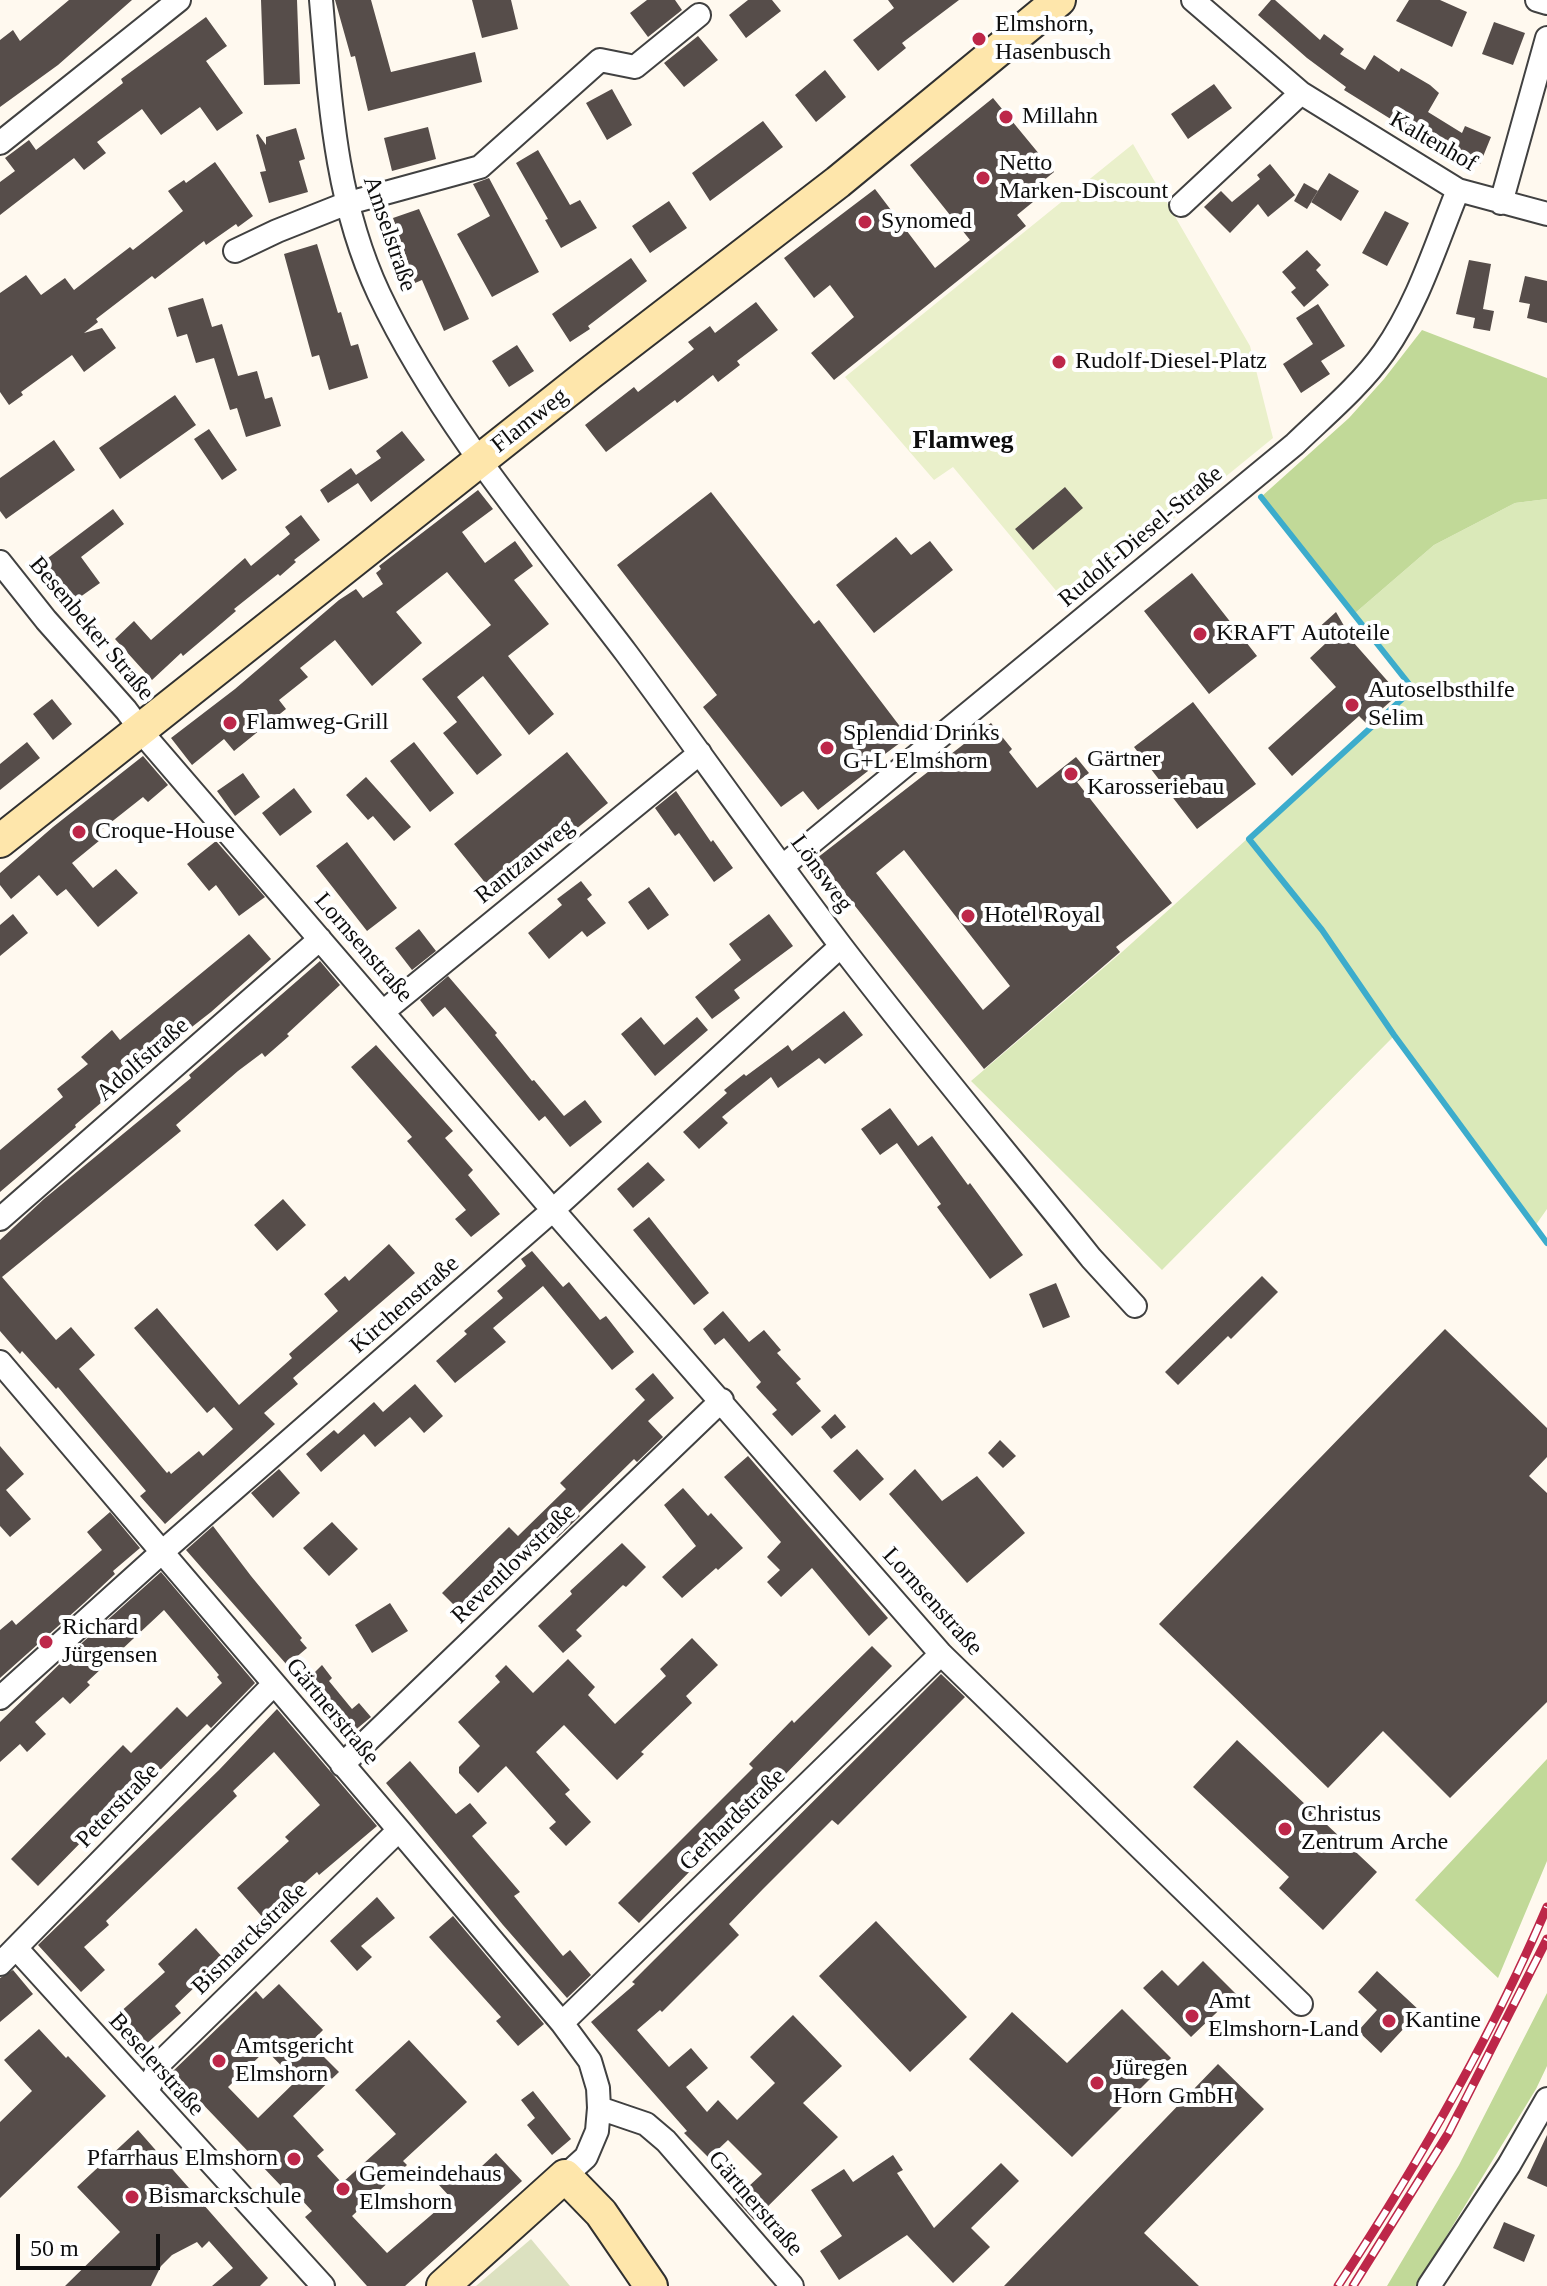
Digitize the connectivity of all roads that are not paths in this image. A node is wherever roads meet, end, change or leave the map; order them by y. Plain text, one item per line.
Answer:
1 (179, 0) edge
2 (321, 0) edge
3 (1059, 0) edge
4 (1193, 0) edge
5 (1537, 0) edge
6 (1547, 3) edge
7 (699, 15) dead end
8 (1547, 38) edge
9 (1301, 93) junction
10 (0, 143) edge
11 (1458, 190) junction
12 (1501, 203) junction
13 (345, 204) junction
14 (1181, 205) dead end
15 (1547, 214) edge
16 (235, 251) dead end
17 (480, 460) junction
18 (0, 562) edge
19 (142, 730) junction
20 (700, 753) junction
21 (0, 841) edge
22 (783, 866) junction
23 (320, 939) junction
24 (841, 946) junction
25 (384, 1011) junction
26 (549, 1206) junction
27 (0, 1219) edge
28 (1135, 1306) dead end
29 (0, 1362) edge
30 (722, 1400) junction
31 (161, 1553) junction
32 (941, 1654) junction
33 (274, 1684) junction
34 (0, 1698) edge
35 (342, 1765) junction
36 (399, 1830) junction
37 (16, 1948) junction
38 (0, 1964) edge
39 (1301, 2004) dead end
40 (562, 2023) junction
41 (147, 2092) junction
42 (1547, 2099) edge
43 (599, 2108) junction
44 (565, 2176) junction
45 (323, 2286) edge
46 (443, 2286) edge
47 (651, 2286) edge
48 (792, 2286) edge
49 (1429, 2286) edge

1 - 10 street
2 - 13 street, Amselstraße
3 - 17 main road, Flamweg
4 - 9 street, Kaltenhof
5 - 6 street
7 - 13 street
8 - 12 street
9 - 11 street, Kaltenhof
9 - 14 street
11 - 12 street, Kaltenhof
11 - 22 street, Rudolf-Diesel-Straße
12 - 15 street, Kaltenhof
13 - 16 street
13 - 17 street, Amselstraße
17 - 19 main road, Flamweg
17 - 20 street, Lönsweg
18 - 19 street, Besenbeker Straße
19 - 21 main road, Flamweg
19 - 23 street, Lornsenstraße
20 - 22 street, Lönsweg
20 - 25 street, Rantzauweg
22 - 24 street, Lönsweg
23 - 25 street, Lornsenstraße
23 - 27 street, Adolfstraße
24 - 26 street, Kirchenstraße
24 - 28 street, Lönsweg
25 - 26 street, Lornsenstraße
26 - 30 street, Lornsenstraße
26 - 31 street, Kirchenstraße
29 - 31 street, Gärtnerstraße
30 - 32 street, Lornsenstraße
30 - 35 street, Reventlowstraße
31 - 33 street, Gärtnerstraße
31 - 34 street, Kirchenstraße
32 - 39 street, Lornsenstraße
32 - 40 street, Gerhardstraße
33 - 35 street, Gärtnerstraße
33 - 37 street, Peterstraße
35 - 36 street, Gärtnerstraße
36 - 40 street, Gärtnerstraße
36 - 41 street, Bismarckstraße
37 - 38 street, Peterstraße
37 - 41 street, Beselerstraße
40 - 43 street, Gärtnerstraße
41 - 45 street, Beselerstraße
42 - 49 street
43 - 44 street, Gärtnerstraße
43 - 48 street, Gärtnerstraße
44 - 46 main road
44 - 47 main road

